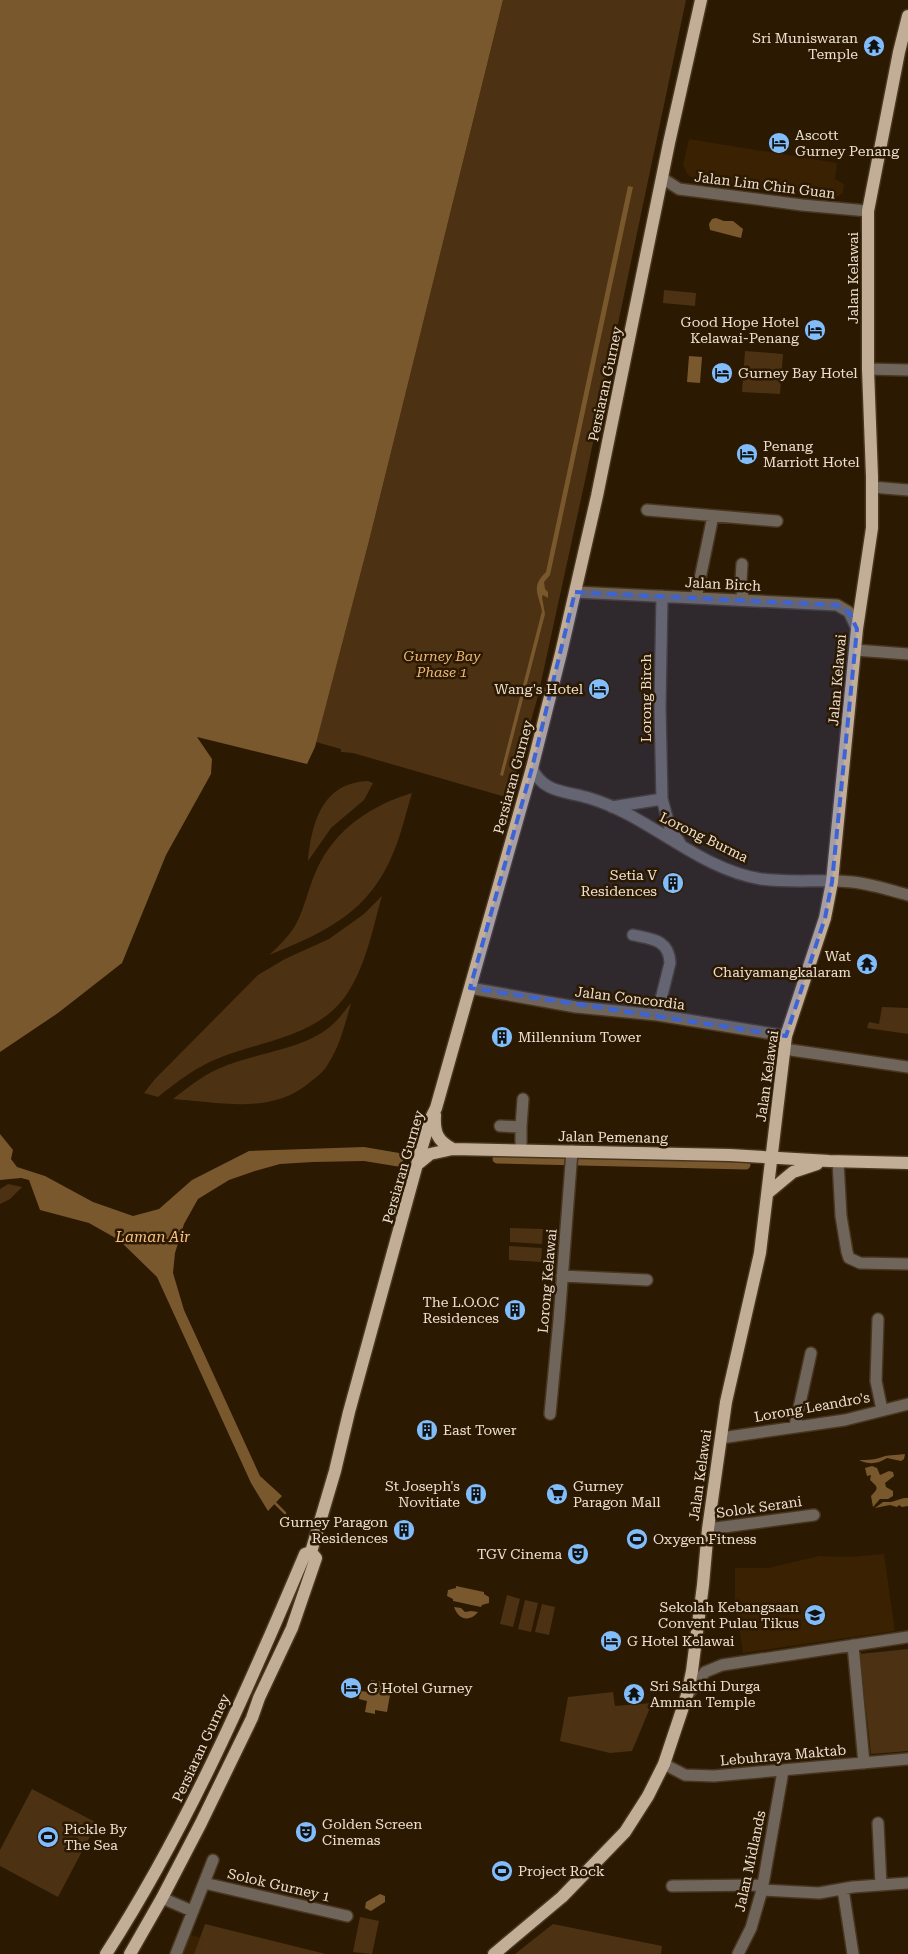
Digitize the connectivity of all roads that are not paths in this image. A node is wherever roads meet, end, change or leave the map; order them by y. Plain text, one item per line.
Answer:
1 (702, 0) edge
2 (908, 16) edge
3 (904, 46) edge
4 (662, 178) junction
5 (868, 211) junction
6 (868, 369) junction
7 (908, 370) edge
8 (872, 487) junction
9 (908, 490) edge
10 (647, 510) dead end
11 (713, 516) junction
12 (777, 522) dead end
13 (742, 564) dead end
14 (575, 592) junction
15 (662, 596) junction
16 (696, 598) junction
17 (744, 600) junction
18 (857, 629) junction
19 (855, 650) junction
20 (908, 654) edge
21 (532, 768) junction
22 (662, 799) junction
23 (612, 807) junction
24 (682, 846) junction
25 (832, 882) junction
26 (908, 895) edge
27 (632, 935) dead end
28 (470, 988) junction
29 (657, 1015) junction
30 (786, 1036) junction
31 (784, 1049) junction
32 (908, 1067) edge
33 (523, 1099) dead end
34 (436, 1108) junction
35 (500, 1126) dead end
36 (522, 1127) junction
37 (453, 1149) junction
38 (521, 1150) junction
39 (772, 1157) junction
40 (571, 1159) junction
41 (833, 1161) junction
42 (908, 1162) edge
43 (419, 1163) junction
44 (769, 1192) junction
45 (908, 1264) edge
46 (562, 1276) junction
47 (647, 1280) dead end
48 (878, 1319) dead end
49 (811, 1353) dead end
50 (908, 1404) edge
51 (882, 1410) junction
52 (550, 1414) dead end
53 (795, 1426) junction
54 (721, 1438) junction
55 (814, 1515) dead end
56 (708, 1529) junction
57 (311, 1552) junction
58 (276, 1622) junction
59 (292, 1628) junction
60 (908, 1637) edge
61 (853, 1645) junction
62 (687, 1695) junction
63 (908, 1759) edge
64 (864, 1763) junction
65 (664, 1764) junction
66 (783, 1771) junction
67 (878, 1824) dead end
68 (213, 1860) dead end
69 (204, 1883) junction
70 (908, 1883) edge
71 (881, 1885) junction
72 (672, 1886) dead end
73 (762, 1887) junction
74 (843, 1888) junction
75 (162, 1898) junction
76 (192, 1912) junction
77 (347, 1916) dead end
78 (106, 1954) edge
79 (130, 1954) edge
80 (176, 1954) edge
81 (494, 1954) edge
82 (738, 1954) edge
83 (854, 1954) edge

1 - 4 main road, Persiaran Gurney
2 - 3 main road, Jalan Kelawai
3 - 5 main road, Jalan Kelawai
4 - 5 street, Jalan Lim Chin Guan
4 - 14 main road, Persiaran Gurney
5 - 6 main road, Jalan Kelawai
6 - 7 street
6 - 8 main road, Jalan Kelawai
8 - 9 street
8 - 18 main road, Jalan Kelawai
10 - 11 street
11 - 12 street
11 - 16 street
13 - 17 street
14 - 15 street, Jalan Birch
14 - 21 main road, Persiaran Gurney
15 - 16 street, Jalan Birch
15 - 22 street, Lorong Birch
16 - 17 street, Jalan Birch
17 - 18 street, Jalan Birch
18 - 19 main road, Jalan Kelawai
19 - 20 street
19 - 25 main road, Jalan Kelawai
21 - 23 street, Lorong Burma
21 - 28 main road, Persiaran Gurney
22 - 23 street
22 - 24 street, Lorong Birch
23 - 24 street, Lorong Burma
24 - 25 street, Lorong Burma
25 - 26 street, Lorong Burma
25 - 30 main road, Jalan Kelawai
27 - 29 street
28 - 29 street, Jalan Concordia
28 - 34 main road, Persiaran Gurney
29 - 30 street, Jalan Concordia
30 - 31 main road, Jalan Kelawai
31 - 32 street
31 - 39 main road, Jalan Kelawai
33 - 36 street
34 - 37 main road
34 - 43 main road, Persiaran Gurney
35 - 36 street
36 - 38 street
37 - 38 main road, Jalan Pemenang
37 - 43 main road, Jalan Pemenang
38 - 40 main road, Jalan Pemenang
39 - 40 main road, Jalan Pemenang
39 - 41 main road, Jalan Pemenang
39 - 44 main road, Jalan Kelawai
40 - 46 street, Lorong Kelawai
41 - 42 main road
41 - 44 main road
41 - 45 street
43 - 57 main road, Persiaran Gurney
44 - 54 main road, Jalan Kelawai
46 - 47 street
46 - 52 street, Lorong Kelawai
48 - 51 street
49 - 53 street
50 - 51 street, Lorong Leandro's
51 - 53 street, Lorong Leandro's
53 - 54 street, Lorong Leandro's
54 - 56 main road, Jalan Kelawai
55 - 56 street, Solok Serani
56 - 62 main road, Jalan Kelawai
57 - 58 main road, Persiaran Gurney
57 - 59 main road, Persiaran Gurney
58 - 59 main road
58 - 78 main road, Persiaran Gurney
59 - 75 main road, Persiaran Gurney
60 - 61 street
61 - 62 street
61 - 64 street
62 - 65 main road, Jalan Kelawai
63 - 64 street, Lebuhraya Maktab
64 - 66 street, Lebuhraya Maktab
65 - 66 street, Lebuhraya Maktab
65 - 81 main road, Jalan Kelawai
66 - 73 street, Jalan Midlands
67 - 71 street
68 - 69 street, Solok Gurney 1
69 - 76 street, Solok Gurney 1
69 - 77 street, Solok Gurney 1
70 - 71 street
71 - 74 street
72 - 73 street
73 - 74 street
73 - 82 street, Jalan Midlands
74 - 83 street
75 - 76 street
75 - 79 main road, Persiaran Gurney
76 - 80 street, Solok Gurney 1

